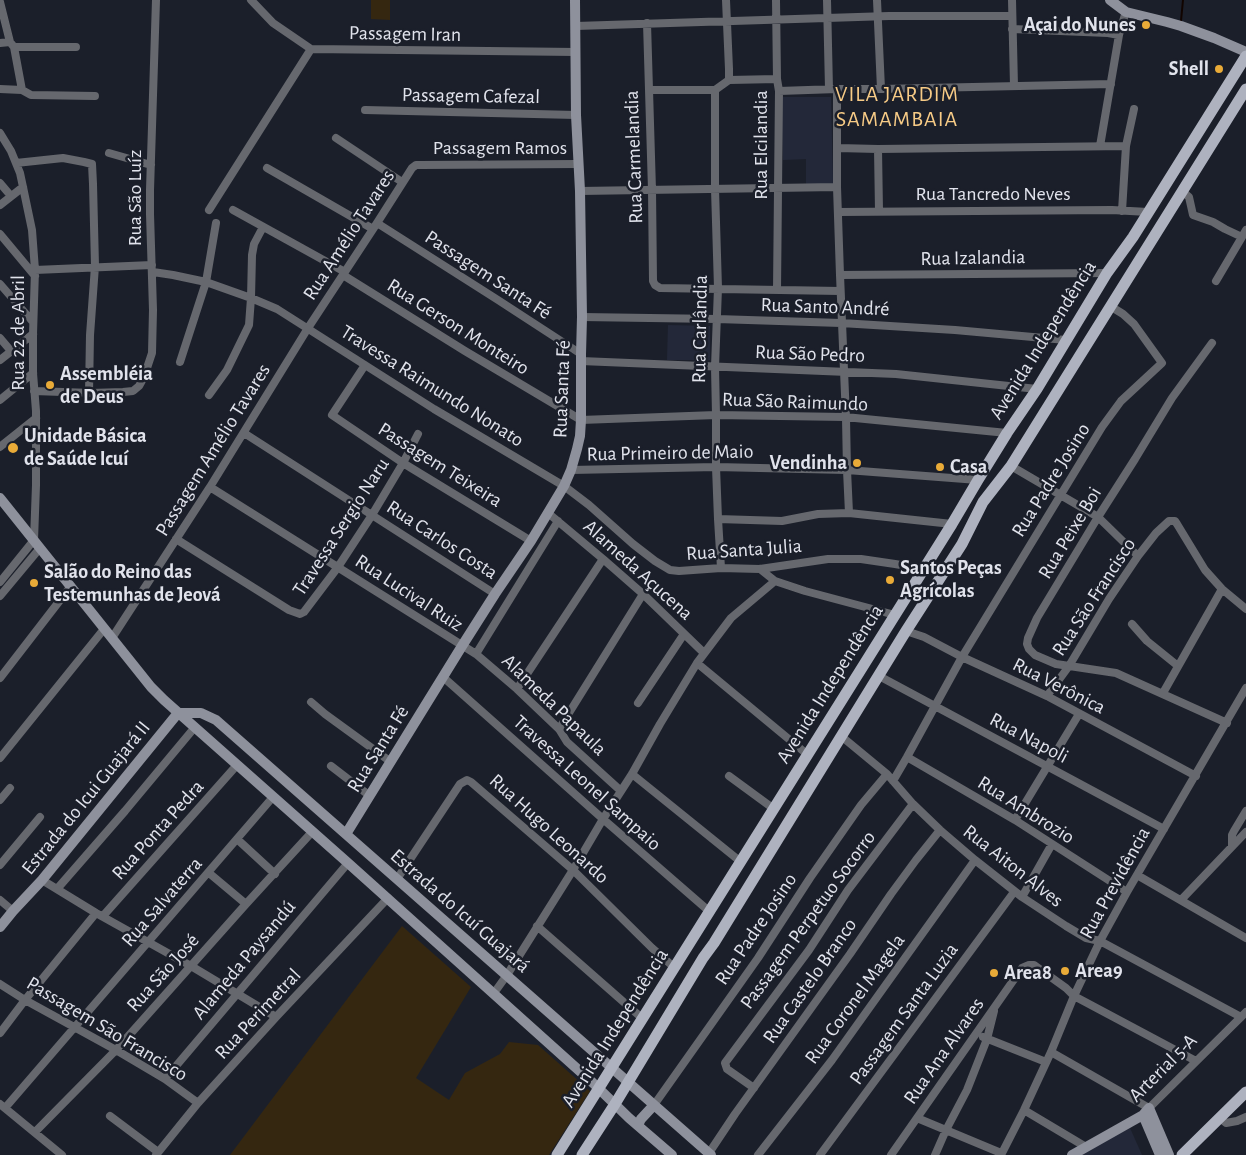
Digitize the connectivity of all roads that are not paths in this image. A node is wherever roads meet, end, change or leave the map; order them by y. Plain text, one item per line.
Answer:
1 (156, 0) edge
2 (251, 0) edge
3 (575, 0) edge
4 (726, 0) edge
5 (776, 0) edge
6 (827, 0) edge
7 (878, 0) edge
8 (1012, 0) edge
9 (1110, 0) edge
10 (0, 2) edge
11 (1126, 12) junction
12 (1012, 16) junction
13 (878, 17) junction
14 (827, 18) junction
15 (776, 20) junction
16 (727, 21) junction
17 (647, 23) junction
18 (576, 26) junction
19 (1012, 29) junction
20 (1119, 35) junction
21 (0, 43) edge
22 (12, 45) junction
23 (76, 48) dead end
24 (311, 49) junction
25 (576, 52) junction
26 (1246, 54) edge
27 (777, 79) junction
28 (729, 80) junction
29 (1111, 84) junction
30 (1014, 86) junction
31 (0, 89) edge
32 (833, 89) junction
33 (1246, 89) edge
34 (22, 90) junction
35 (649, 90) junction
36 (715, 90) junction
37 (881, 90) junction
38 (779, 91) junction
39 (95, 96) dead end
40 (1134, 109) dead end
41 (365, 110) dead end
42 (576, 115) junction
43 (0, 133) edge
44 (336, 138) dead end
45 (1100, 146) junction
46 (1126, 146) junction
47 (838, 148) junction
48 (878, 150) junction
49 (109, 153) dead end
50 (16, 163) junction
51 (578, 164) junction
52 (151, 165) junction
53 (421, 165) joint
54 (267, 168) dead end
55 (402, 182) junction
56 (0, 183) edge
57 (24, 186) junction
58 (837, 187) junction
59 (715, 189) junction
60 (778, 189) junction
61 (652, 190) junction
62 (580, 191) junction
63 (1182, 191) junction
64 (11, 196) junction
65 (0, 205) edge
66 (209, 210) dead end
67 (234, 210) dead end
68 (879, 211) junction
69 (1122, 211) junction
70 (838, 212) junction
71 (1148, 212) junction
72 (216, 223) dead end
73 (375, 226) junction
74 (264, 227) junction
75 (1244, 233) edge
76 (0, 234) edge
77 (1133, 237) junction
78 (1148, 246) junction
79 (95, 266) junction
80 (152, 268) junction
81 (35, 273) junction
82 (344, 273) junction
83 (1107, 273) junction
84 (840, 275) junction
85 (1216, 281) dead end
86 (206, 282) junction
87 (0, 284) edge
88 (718, 288) junction
89 (777, 290) junction
90 (840, 291) junction
91 (251, 298) junction
92 (1110, 306) junction
93 (582, 317) junction
94 (717, 319) junction
95 (33, 322) junction
96 (842, 323) junction
97 (308, 328) junction
98 (32, 334) junction
99 (0, 338) edge
100 (1066, 340) junction
101 (1212, 343) dead end
102 (11, 351) junction
103 (581, 358) junction
104 (0, 360) edge
105 (180, 362) dead end
106 (366, 365) junction
107 (715, 367) junction
108 (844, 372) junction
109 (33, 373) junction
110 (1037, 389) junction
111 (34, 391) junction
112 (89, 393) junction
113 (209, 395) dead end
114 (0, 400) edge
115 (716, 415) junction
116 (36, 418) junction
117 (846, 418) junction
118 (581, 420) junction
119 (244, 433) junction
120 (1007, 433) junction
121 (418, 434) dead end
122 (0, 447) edge
123 (403, 463) junction
124 (1011, 466) junction
125 (716, 467) junction
126 (571, 470) junction
127 (847, 470) junction
128 (978, 480) junction
129 (564, 486) junction
130 (210, 487) junction
131 (1060, 495) junction
132 (0, 498) edge
133 (548, 513) junction
134 (849, 513) junction
135 (372, 515) junction
136 (1098, 517) junction
137 (718, 519) junction
138 (558, 521) junction
139 (952, 524) junction
140 (176, 539) junction
141 (531, 541) junction
142 (37, 544) junction
143 (1138, 556) junction
144 (603, 558) junction
145 (338, 567) junction
146 (721, 568) junction
147 (760, 569) junction
148 (924, 569) junction
149 (776, 581) junction
150 (0, 582) edge
151 (71, 586) junction
152 (1222, 589) junction
153 (495, 594) junction
154 (643, 594) junction
155 (0, 596) edge
156 (1246, 609) edge
157 (896, 615) junction
158 (1132, 624) dead end
159 (104, 629) junction
160 (906, 631) junction
161 (684, 634) junction
162 (112, 638) junction
163 (462, 646) junction
164 (704, 653) junction
165 (476, 654) junction
166 (962, 657) junction
167 (697, 663) junction
168 (1069, 666) junction
169 (1178, 666) junction
170 (879, 676) junction
171 (443, 677) junction
172 (0, 678) edge
173 (1246, 688) edge
174 (517, 689) junction
175 (1163, 693) junction
176 (1047, 696) junction
177 (311, 702) dead end
178 (638, 703) dead end
179 (935, 706) junction
180 (178, 713) junction
181 (1079, 714) junction
182 (209, 716) junction
183 (1227, 723) junction
184 (194, 727) junction
185 (559, 729) junction
186 (841, 736) junction
187 (1, 753) edge
188 (808, 755) junction
189 (907, 758) junction
190 (391, 762) junction
191 (237, 765) junction
192 (331, 766) dead end
193 (1048, 766) junction
194 (632, 774) junction
195 (887, 774) junction
196 (729, 776) dead end
197 (1196, 776) junction
198 (893, 781) junction
199 (10, 788) dead end
200 (621, 791) junction
201 (370, 796) junction
202 (273, 798) junction
203 (0, 800) edge
204 (914, 804) junction
205 (774, 809) junction
206 (1246, 812) edge
207 (40, 817) dead end
208 (603, 819) junction
209 (1015, 820) junction
210 (1164, 829) junction
211 (940, 830) junction
212 (312, 832) junction
213 (1246, 832) edge
214 (346, 834) junction
215 (237, 839) junction
216 (1052, 844) junction
217 (1232, 846) junction
218 (975, 860) junction
219 (741, 862) junction
220 (348, 863) junction
221 (0, 865) edge
222 (573, 870) junction
223 (209, 873) junction
224 (275, 874) junction
225 (1137, 875) junction
226 (397, 879) junction
227 (42, 880) junction
228 (57, 889) junction
229 (1014, 892) junction
230 (1127, 892) junction
231 (388, 898) junction
232 (1022, 898) junction
233 (0, 900) edge
234 (1181, 900) junction
235 (246, 904) junction
236 (13, 911) junction
237 (710, 912) junction
238 (99, 915) junction
239 (537, 926) junction
240 (1246, 927) edge
241 (0, 928) edge
242 (1243, 936) edge
243 (148, 942) junction
244 (1100, 942) junction
245 (688, 946) junction
246 (703, 958) junction
247 (191, 966) junction
248 (675, 968) junction
249 (507, 976) junction
250 (0, 984) edge
251 (494, 993) junction
252 (238, 994) junction
253 (1074, 996) junction
254 (24, 1000) junction
255 (995, 1007) junction
256 (1243, 1014) edge
257 (276, 1017) junction
258 (643, 1019) junction
259 (75, 1028) junction
260 (0, 1033) edge
261 (977, 1034) junction
262 (987, 1039) junction
263 (116, 1050) junction
264 (1050, 1052) junction
265 (1196, 1061) junction
266 (1046, 1062) junction
267 (612, 1068) junction
268 (165, 1079) junction
269 (628, 1082) junction
270 (754, 1088) junction
271 (599, 1090) junction
272 (1246, 1092) edge
273 (198, 1103) junction
274 (615, 1104) junction
275 (654, 1105) junction
276 (3, 1106) edge
277 (1024, 1110) junction
278 (1146, 1112) junction
279 (110, 1116) dead end
280 (917, 1118) junction
281 (1220, 1118) junction
282 (1246, 1118) edge
283 (638, 1125) junction
284 (946, 1130) junction
285 (35, 1132) junction
286 (1086, 1148) junction
287 (157, 1153) edge
288 (710, 1154) edge
289 (1001, 1154) edge
290 (62, 1155) edge
291 (557, 1155) edge
292 (582, 1155) edge
293 (672, 1155) edge
294 (758, 1155) edge
295 (820, 1155) edge
296 (891, 1155) edge
297 (935, 1155) edge
298 (1072, 1155) edge
299 (1160, 1155) edge
300 (1169, 1155) edge
301 (1182, 1155) edge

1 - 52 street, Rua São Luíz
2 - 24 street
3 - 18 main road, Rua Santa Fé
4 - 16 street
5 - 15 street, Rua Elcilandia
6 - 14 street
7 - 13 street
8 - 12 street
9 - 11 main road
10 - 22 street
11 - 20 street
11 - 26 main road
12 - 13 street
12 - 19 street
13 - 14 street
13 - 37 street
14 - 15 street
14 - 32 street
15 - 16 street
15 - 27 street, Rua Elcilandia
16 - 17 street
16 - 28 street
17 - 18 street
17 - 35 street, Rua Carmelandia
18 - 25 main road, Rua Santa Fé
19 - 20 street
19 - 30 street
20 - 29 street
21 - 22 street
22 - 23 street
22 - 34 street
24 - 25 street, Passagem Iran
24 - 66 street
25 - 42 main road, Rua Santa Fé
26 - 71 main road, Avenida Independência
27 - 28 street
27 - 38 street, Rua Elcilandia
28 - 36 street
29 - 30 street
29 - 45 street
30 - 37 street
31 - 34 street
32 - 37 street
32 - 38 street
32 - 47 street
33 - 63 main road, Avenida Independência
34 - 39 street
35 - 36 street
35 - 61 street, Rua Carmelandia
36 - 59 street, Rua Carlândia
38 - 60 street, Rua Elcilandia
40 - 46 street
41 - 42 street, Passagem Cafezal
42 - 51 main road, Rua Santa Fé
43 - 50 street, Rua 22 de Abril
44 - 55 street
45 - 46 street
45 - 48 street
46 - 69 street
47 - 48 street
47 - 58 street
48 - 68 street
49 - 52 street
50 - 57 street, Rua 22 de Abril
50 - 79 street
51 - 53 street, Passagem Ramos
51 - 62 main road, Rua Santa Fé
52 - 80 street, Rua São Luíz
53 - 55 street, Rua Amélio Tavares
54 - 73 street, Passagem Santa Fé
55 - 73 street, Rua Amélio Tavares
56 - 64 street
57 - 64 street
57 - 81 street, Rua 22 de Abril
58 - 60 street
58 - 70 street
59 - 60 street
59 - 61 street
59 - 88 street, Rua Carlândia
60 - 89 street, Rua Elcilandia
61 - 62 street
61 - 88 street, Rua Carmelandia
62 - 93 main road, Rua Santa Fé
63 - 75 street
63 - 78 main road, Avenida Independência
64 - 65 street
67 - 74 street, Rua Gerson Monteiro
68 - 69 street, Rua Tancredo Neves
68 - 70 street, Rua Tancredo Neves
69 - 71 street, Rua Tancredo Neves
70 - 84 street
71 - 77 main road, Avenida Independência
72 - 86 street
73 - 82 street, Rua Amélio Tavares
73 - 103 street, Passagem Santa Fé
74 - 82 street, Rua Gerson Monteiro
74 - 91 street
75 - 85 street
76 - 81 street
77 - 78 main road
77 - 83 main road, Avenida Independência
78 - 92 main road, Avenida Independência
79 - 80 street, Travessa Raimundo Nonato
79 - 81 street, Travessa Raimundo Nonato
79 - 112 street
80 - 86 street, Travessa Raimundo Nonato
80 - 112 street, Rua São Luíz
81 - 95 street, Rua 22 de Abril
82 - 97 street, Rua Amélio Tavares
82 - 118 street, Rua Gerson Monteiro
83 - 84 street, Rua Izalandia
83 - 100 main road, Avenida Independência
84 - 90 street
86 - 91 street, Travessa Raimundo Nonato
86 - 105 street
87 - 95 street
88 - 89 street
88 - 94 street, Rua Carlândia
89 - 90 street
90 - 96 street
91 - 97 street, Travessa Raimundo Nonato
91 - 113 street
92 - 124 main road, Avenida Independência
92 - 131 street, Rua Padre Josino
93 - 94 street, Rua Santo André
93 - 103 main road, Rua Santa Fé
94 - 96 street, Rua Santo André
94 - 107 street, Rua Carlândia
95 - 98 street, Rua 22 de Abril
96 - 100 street, Rua Santo André
96 - 108 street
97 - 106 street, Travessa Raimundo Nonato
97 - 119 street, Passagem Amélio Tavares
98 - 102 street
98 - 109 street, Rua 22 de Abril
99 - 102 street
100 - 110 main road, Avenida Independência
101 - 136 street, Rua Peixe Boi
102 - 104 street
103 - 107 street, Rua São Pedro
103 - 118 main road, Rua Santa Fé
106 - 123 street, Passagem Teixeira
106 - 129 street, Travessa Raimundo Nonato
107 - 108 street, Rua São Pedro
107 - 115 street, Rua Carlândia
108 - 110 street, Rua São Pedro
108 - 117 street
109 - 111 street, Rua 22 de Abril
109 - 114 street
110 - 120 main road, Avenida Independência
111 - 112 street
111 - 116 street, Rua 22 de Abril
115 - 117 street, Rua São Raimundo
115 - 118 street, Rua São Raimundo
115 - 125 street, Rua Carlândia
116 - 122 street
116 - 142 street, Rua 22 de Abril
117 - 120 street, Rua São Raimundo
117 - 127 street
118 - 126 main road, Rua Santa Fé
119 - 130 street, Passagem Amélio Tavares
119 - 135 street, Rua Carlos Costa
120 - 128 main road, Avenida Independência
121 - 123 street, Travessa Sergio Naru
123 - 135 street, Travessa Sergio Naru
123 - 141 street, Passagem Teixeira
124 - 131 street
124 - 160 main road, Avenida Independência
125 - 126 street, Rua Primeiro de Maio
125 - 127 street, Rua Primeiro de Maio
125 - 137 street, Rua Carlândia
126 - 129 main road, Rua Santa Fé
127 - 128 street, Rua Primeiro de Maio
127 - 134 street
128 - 139 main road, Avenida Independência
129 - 133 main road, Rua Santa Fé
129 - 146 street, Rua Santa Julia
130 - 140 street, Passagem Amélio Tavares
130 - 145 street, Rua Lucival Ruiz
131 - 136 street
131 - 166 street, Rua Padre Josino
132 - 142 main road, Estrada do Icuí Guajará
133 - 138 street, Alameda Açucena
133 - 141 main road, Rua Santa Fé
134 - 137 street
134 - 139 street
135 - 145 street, Travessa Sergio Naru
135 - 153 street, Rua Carlos Costa
136 - 143 street
136 - 168 street, Rua Peixe Boi
137 - 146 street, Rua Carlândia
138 - 144 street, Alameda Açucena
138 - 165 street
139 - 148 main road, Avenida Independência
140 - 145 street, Travessa Sergio Naru
140 - 162 street, Passagem Amélio Tavares
141 - 153 main road, Rua Santa Fé
142 - 150 street
142 - 151 main road, Estrada do Icuí Guajará
142 - 155 street
143 - 152 street, Rua São Francisco
143 - 168 street, Rua São Francisco
144 - 154 street, Alameda Açucena
144 - 174 street
145 - 163 street, Rua Lucival Ruiz
146 - 147 street, Rua Santa Julia
147 - 148 street, Rua Santa Julia
147 - 149 street
148 - 157 main road, Avenida Independência
149 - 157 street
149 - 164 street
151 - 159 main road, Estrada do Icuí Guajará
151 - 172 street
152 - 156 street
152 - 169 street
153 - 163 main road, Rua Santa Fé
154 - 161 street, Alameda Açucena
154 - 185 street
157 - 188 main road, Avenida Independência
158 - 169 street
159 - 162 main road, Estrada do Icuí Guajará
159 - 187 street
160 - 166 street, Rua Verônica
160 - 170 main road, Avenida Independência
161 - 164 street, Alameda Açucena
161 - 178 street
162 - 180 main road, Estrada do Icuí Guajará
163 - 165 street, Alameda Papaula
163 - 171 main road, Rua Santa Fé
164 - 167 street
165 - 174 street, Alameda Papaula
166 - 176 street, Rua Verônica
166 - 179 street, Rua Padre Josino
167 - 188 street
167 - 194 street
168 - 175 street
168 - 176 street, Rua São Francisco
169 - 175 street
170 - 179 street, Rua Napoli
170 - 186 main road, Avenida Independência
171 - 190 main road, Rua Santa Fé
171 - 208 street, Travessa Leonel Sampaio
173 - 183 street, Rua Previdência
174 - 185 street, Alameda Papaula
175 - 183 street
176 - 181 street, Rua Verônica
177 - 190 street
179 - 189 street, Rua Padre Josino
179 - 193 street, Rua Napoli
180 - 182 main road
180 - 184 main road, Estrada do Icuí Guajará
180 - 227 main road, Estrada do Icui Guajará II
181 - 193 street
181 - 197 street, Rua Verônica
182 - 184 main road
182 - 214 main road, Estrada do Icuí Guajará
183 - 197 street, Rua Previdência
184 - 191 main road, Estrada do Icuí Guajará
184 - 228 street
185 - 200 street, Alameda Papaula
186 - 195 street, Rua Aiton Alves
186 - 246 main road, Avenida Independência
188 - 205 main road, Avenida Independência
189 - 198 street, Rua Padre Josino
189 - 209 street, Rua Ambrozio
190 - 201 main road, Rua Santa Fé
191 - 202 main road, Estrada do Icuí Guajará
191 - 238 street, Rua Ponta Pedra
192 - 201 street
193 - 209 street
193 - 210 street, Rua Napoli
194 - 200 street
194 - 219 street
195 - 198 street, Rua Aiton Alves
195 - 275 street, Rua Padre Josino
196 - 205 street
197 - 210 street, Rua Previdência
198 - 204 street, Rua Aiton Alves
199 - 203 street
200 - 208 street
201 - 214 main road, Rua Santa Fé
202 - 212 main road, Estrada do Icuí Guajará
202 - 215 street, Rua Salvaterra
204 - 211 street, Rua Aiton Alves
204 - 270 street, Passagem Perpetuo Socorro
205 - 219 main road, Avenida Independência
206 - 217 street
207 - 221 street
208 - 222 street
208 - 237 street, Travessa Leonel Sampaio
209 - 216 street, Rua Ambrozio
210 - 225 street, Rua Previdência
211 - 218 street, Rua Aiton Alves
211 - 270 street, Rua Castelo Branco
212 - 220 main road, Estrada do Icuí Guajará
212 - 224 street, Rua São José
213 - 217 street
214 - 226 main road, Estrada do Icuí Guajará
215 - 223 street, Rua Salvaterra
215 - 224 street
216 - 230 street, Rua Ambrozio
216 - 232 street
217 - 234 street
218 - 229 street, Rua Aiton Alves
218 - 294 street, Rua Coronel Magela
219 - 237 main road, Avenida Independência
220 - 231 main road, Estrada do Icuí Guajará
220 - 252 street, Alameda Paysandú
222 - 226 street, Rua Hugo Leonardo
222 - 239 street
222 - 248 street, Rua Hugo Leonardo
223 - 235 street
223 - 243 street, Rua Salvaterra
224 - 235 street, Rua São José
225 - 230 street, Rua Previdência
225 - 234 street
226 - 249 main road, Estrada do Icuí Guajará
227 - 228 street
227 - 236 main road, Estrada do Icui Guajará II
228 - 238 street
229 - 232 street, Rua Aiton Alves
229 - 295 street, Passagem Santa Luzia
230 - 244 street, Rua Previdência
231 - 251 main road, Estrada do Icuí Guajará
231 - 257 street, Rua Perimetral
232 - 244 street, Rua Aiton Alves
233 - 236 street
234 - 242 street
235 - 247 street, Rua São José
236 - 241 main road, Estrada do Icui Guajará II
237 - 245 main road, Avenida Independência
238 - 243 street
238 - 254 street, Rua Ponta Pedra
239 - 249 street
239 - 258 street
240 - 242 street
243 - 247 street
243 - 259 street, Rua Salvaterra
244 - 253 street, Rua Previdência
244 - 256 street, Rua Aiton Alves
245 - 246 main road
245 - 248 main road, Avenida Independência
246 - 269 main road, Avenida Independência
247 - 252 street
247 - 263 street, Rua São José
248 - 258 main road, Avenida Independência
249 - 251 street
249 - 267 main road, Estrada do Icuí Guajará
250 - 254 street, Passagem São Francisco
251 - 271 main road, Estrada do Icuí Guajará
252 - 257 street
252 - 268 street, Alameda Paysandú
253 - 255 street, Rua Ana Alvares
253 - 264 street, Rua Previdência
253 - 265 street
254 - 259 street, Passagem São Francisco
254 - 260 street, Rua Ponta Pedra
255 - 261 street, Rua Ana Alvares
255 - 262 street
256 - 265 street, Arterial 5-A
257 - 273 street, Rua Perimetral
258 - 267 main road, Avenida Independência
259 - 263 street, Passagem São Francisco
259 - 276 street, Rua Salvaterra
261 - 262 street
261 - 280 street, Rua Ana Alvares
262 - 266 street
262 - 284 street
263 - 268 street, Passagem São Francisco
263 - 285 street, Rua São José
264 - 266 street, Rua Previdência
264 - 278 street
265 - 278 street, Arterial 5-A
266 - 277 street, Rua Previdência
267 - 269 main road, Estrada do Icuí Guajará
267 - 271 main road, Avenida Independência
268 - 273 street, Passagem São Francisco
269 - 274 main road, Avenida Independência
269 - 275 main road, Estrada do Icuí Guajará
270 - 288 street, Rua Castelo Branco
271 - 274 main road, Estrada do Icuí Guajará
271 - 291 main road, Avenida Independência
272 - 281 main road
273 - 287 street, Rua Perimetral
274 - 283 main road, Estrada do Icuí Guajará
274 - 292 main road, Avenida Independência
275 - 283 main road
275 - 288 main road, Estrada do Icuí Guajará
276 - 285 street
277 - 286 street
277 - 289 street, Rua Previdência
278 - 286 main road, Arterial 5-A
278 - 299 main road
278 - 300 main road
279 - 287 street
280 - 284 street
280 - 296 street, Rua Ana Alvares
281 - 282 street
281 - 301 main road
283 - 293 main road, Estrada do Icuí Guajará
284 - 289 street
284 - 297 street
285 - 290 street
286 - 298 main road, Arterial 5-A

